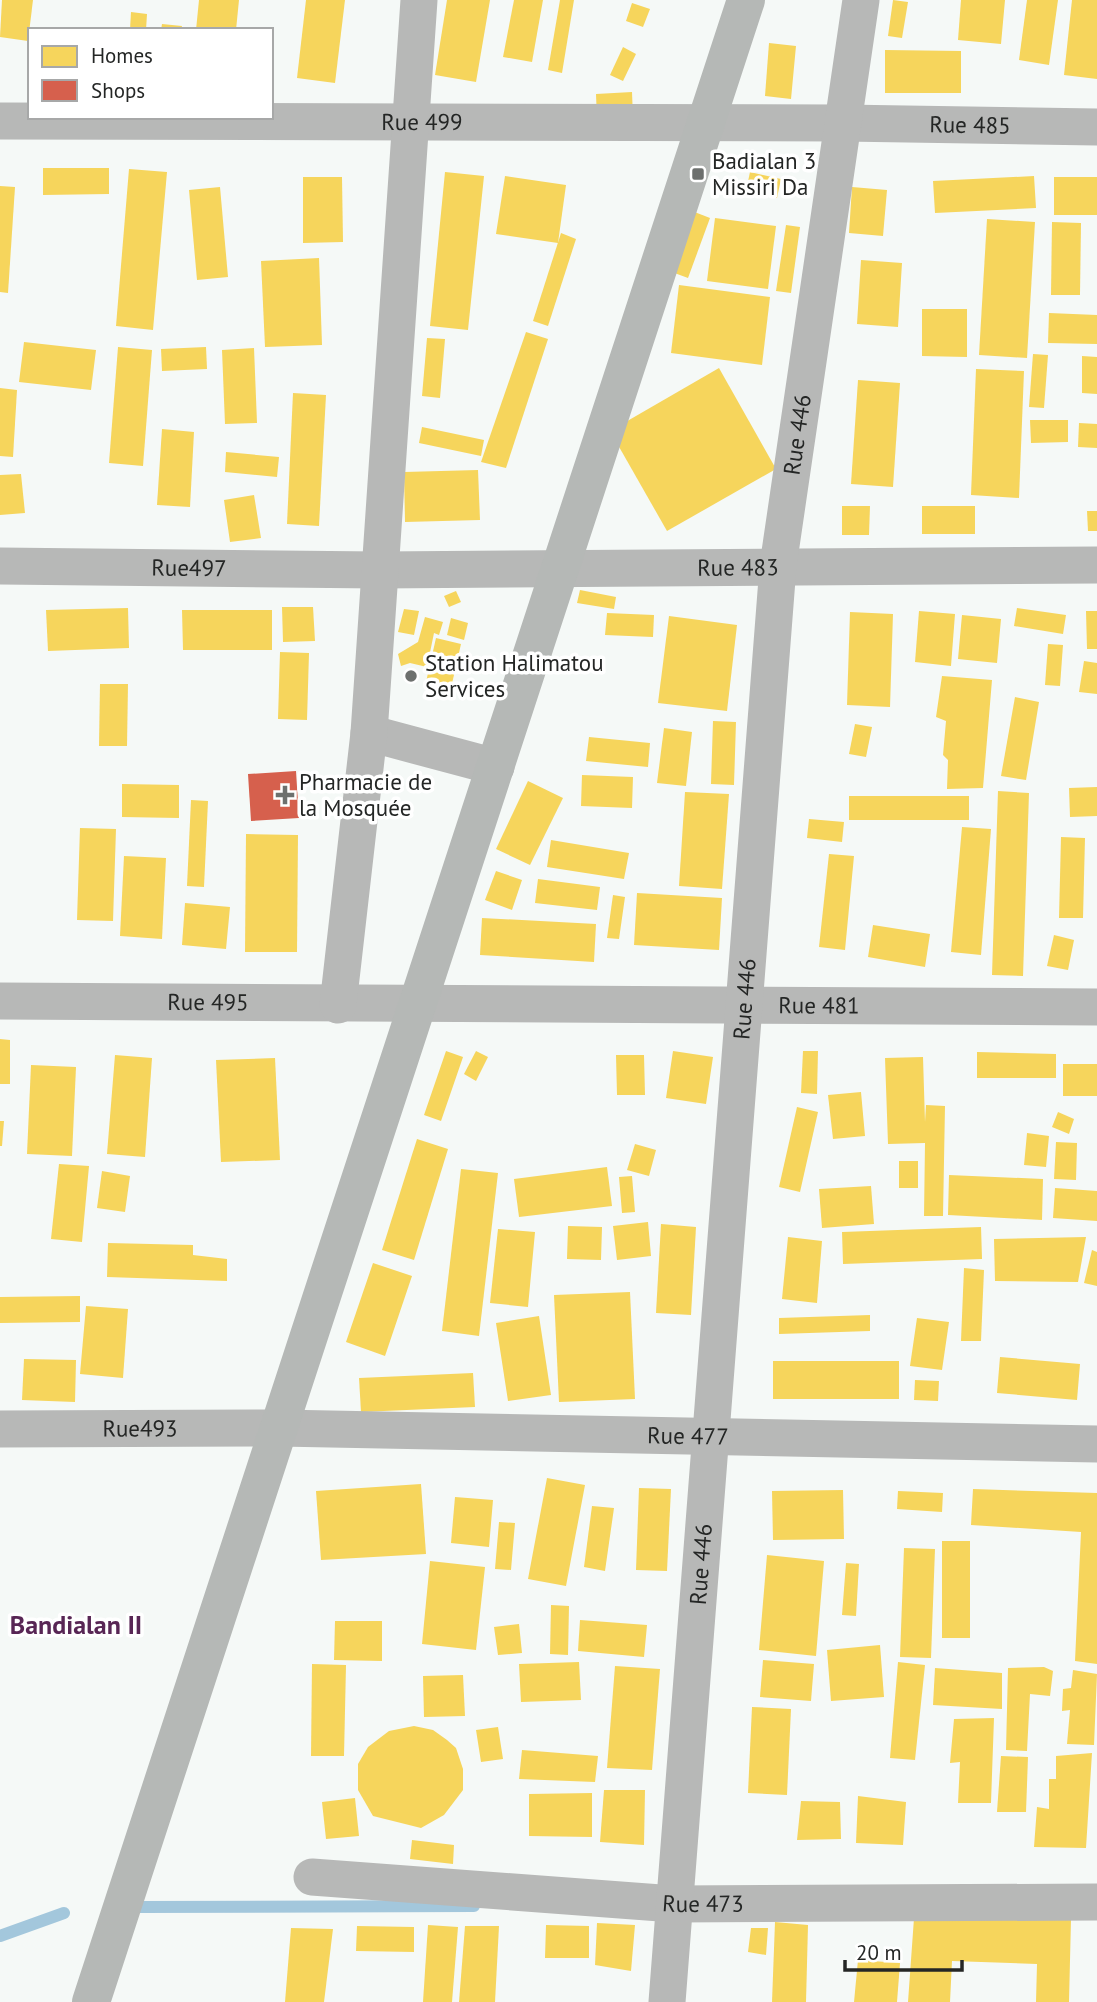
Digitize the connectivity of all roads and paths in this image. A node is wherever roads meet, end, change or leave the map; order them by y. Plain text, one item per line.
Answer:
1 (419, 0) edge
2 (746, 0) edge
3 (861, 0) edge
4 (0, 121) edge
5 (409, 122) junction
6 (706, 123) junction
7 (843, 123) junction
8 (1097, 127) edge
9 (1097, 565) edge
10 (0, 566) edge
11 (778, 566) junction
12 (562, 567) junction
13 (379, 570) junction
14 (369, 733) junction
15 (496, 767) junction
16 (0, 1001) edge
17 (338, 1005) junction
18 (416, 1005) junction
19 (743, 1006) junction
20 (1097, 1007) edge
21 (279, 1428) junction
22 (0, 1429) edge
23 (709, 1438) junction
24 (1097, 1444) edge
25 (312, 1877) dead end
26 (1097, 1902) edge
27 (674, 1904) junction
28 (91, 2002) edge
29 (667, 2002) edge

1 - 5 street
2 - 6 street
3 - 7 street, Rue 446
4 - 5 street, Rue 499
5 - 6 street, Rue 499
5 - 13 street
6 - 7 street, Rue 499
6 - 12 street
7 - 8 street, Rue 485
7 - 11 street, Rue 446
9 - 11 street, Rue 483
10 - 13 street, Rue497
11 - 12 street, Rue 483
11 - 19 street, Rue 446
12 - 13 street, Rue 483
12 - 15 street
13 - 14 street
14 - 15 street
14 - 17 street
15 - 18 street
16 - 17 street, Rue 495
17 - 18 street, Rue 495
18 - 19 street, Rue 481
18 - 21 street
19 - 20 street, Rue 481
19 - 23 street, Rue 446
21 - 22 street, Rue493
21 - 23 street, Rue 477
21 - 28 street
23 - 24 street, Rue 477
23 - 27 street, Rue 446
25 - 27 street, Rue 473
26 - 27 street, Rue 473
27 - 29 street, Rue 446

